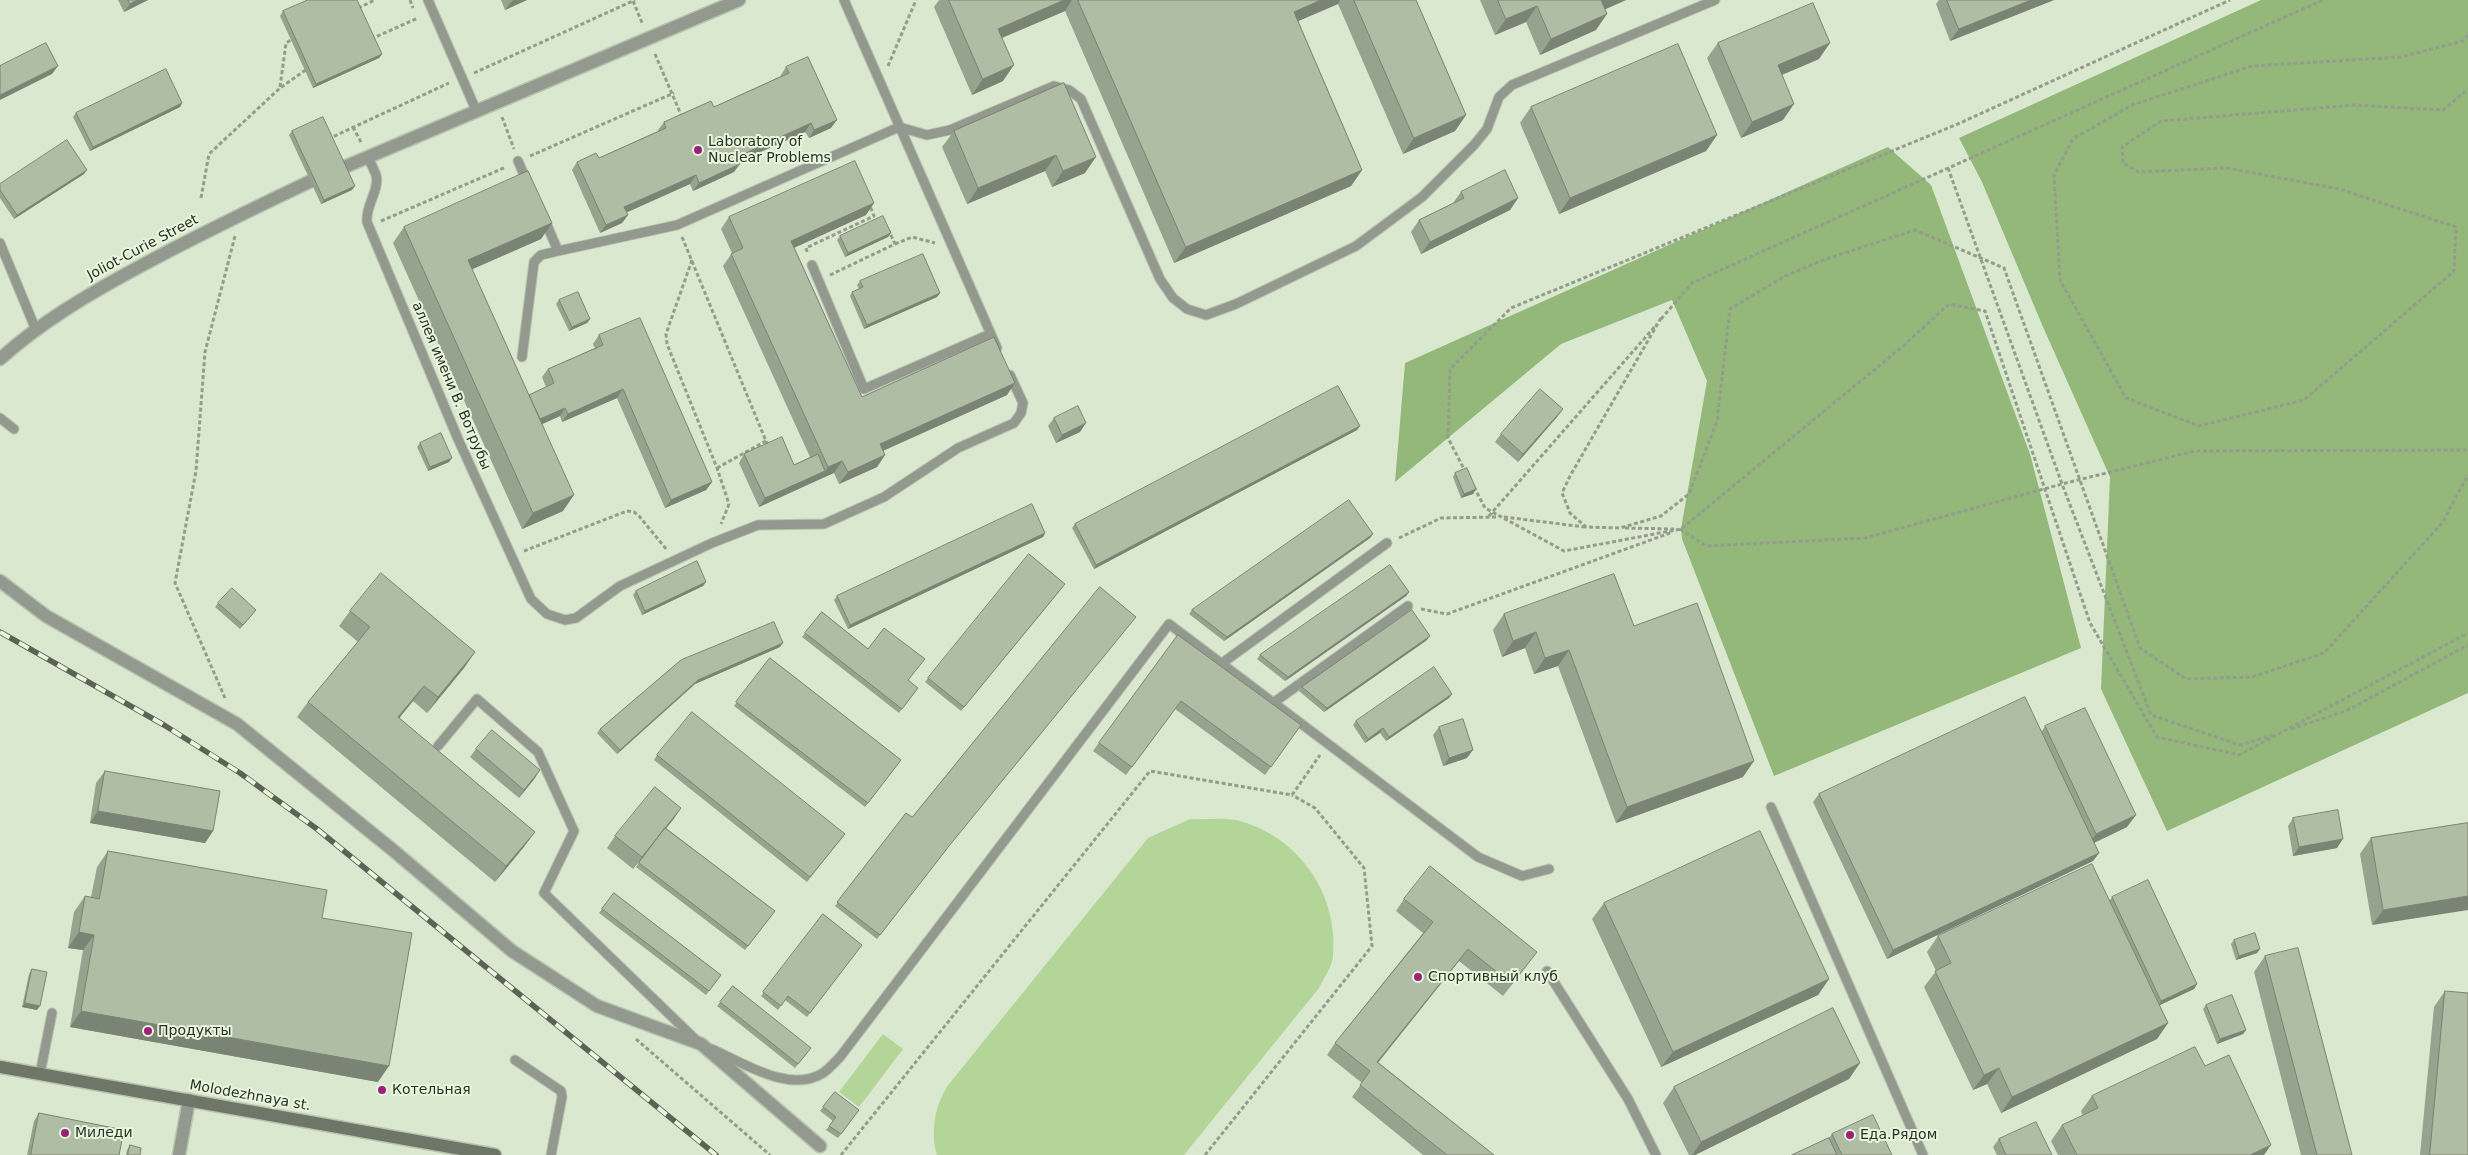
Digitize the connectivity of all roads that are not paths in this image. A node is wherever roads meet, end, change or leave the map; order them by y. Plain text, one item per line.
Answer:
1 (428, 0) edge
2 (739, 0) edge
3 (844, 0) edge
4 (1715, 0) edge
5 (476, 110) junction
6 (899, 127) junction
7 (367, 156) junction
8 (518, 161) road end
9 (342, 168) edge
10 (311, 181) edge
11 (534, 197) edge
12 (538, 206) edge
13 (0, 243) edge
14 (558, 251) junction
15 (812, 265) road end
16 (36, 330) junction
17 (990, 334) junction
18 (522, 357) dead end
19 (0, 359) edge
20 (0, 418) edge
21 (14, 429) dead end
22 (1387, 543) road end
23 (0, 581) edge
24 (1408, 606) road end
25 (1221, 664) junction
26 (1273, 703) junction
27 (438, 746) dead end
28 (1771, 807) dead end
29 (1549, 869) dead end
30 (1546, 971) dead end
31 (52, 1013) dead end
32 (701, 1044) junction
33 (515, 1060) dead end
34 (0, 1067) edge
35 (40, 1074) junction
36 (189, 1100) junction
37 (820, 1146) dead end
38 (179, 1155) edge
39 (495, 1155) edge
40 (551, 1155) edge
41 (1656, 1155) edge
42 (1923, 1155) edge

1 - 5 lane
2 - 5 street
3 - 6 lane, аллея имени В. Вотрубы
4 - 6 lane
5 - 7 street
6 - 14 lane
6 - 17 lane, аллея имени В. Вотрубы
7 - 9 street
7 - 17 lane, аллея имени В. Вотрубы
8 - 11 lane
10 - 16 street, Joliot-Curie Street
12 - 14 lane
13 - 16 lane
14 - 18 lane
15 - 17 lane
16 - 19 street, Joliot-Curie Street
20 - 21 lane
22 - 25 lane
23 - 32 street
24 - 26 lane
25 - 26 lane
25 - 32 lane
26 - 29 lane
27 - 32 lane
28 - 42 lane
30 - 41 lane
31 - 35 lane
32 - 37 street
33 - 40 lane
34 - 35 main road, Molodezhnaya st.
35 - 36 main road, Molodezhnaya st.
36 - 38 street
36 - 39 main road, Molodezhnaya st.

